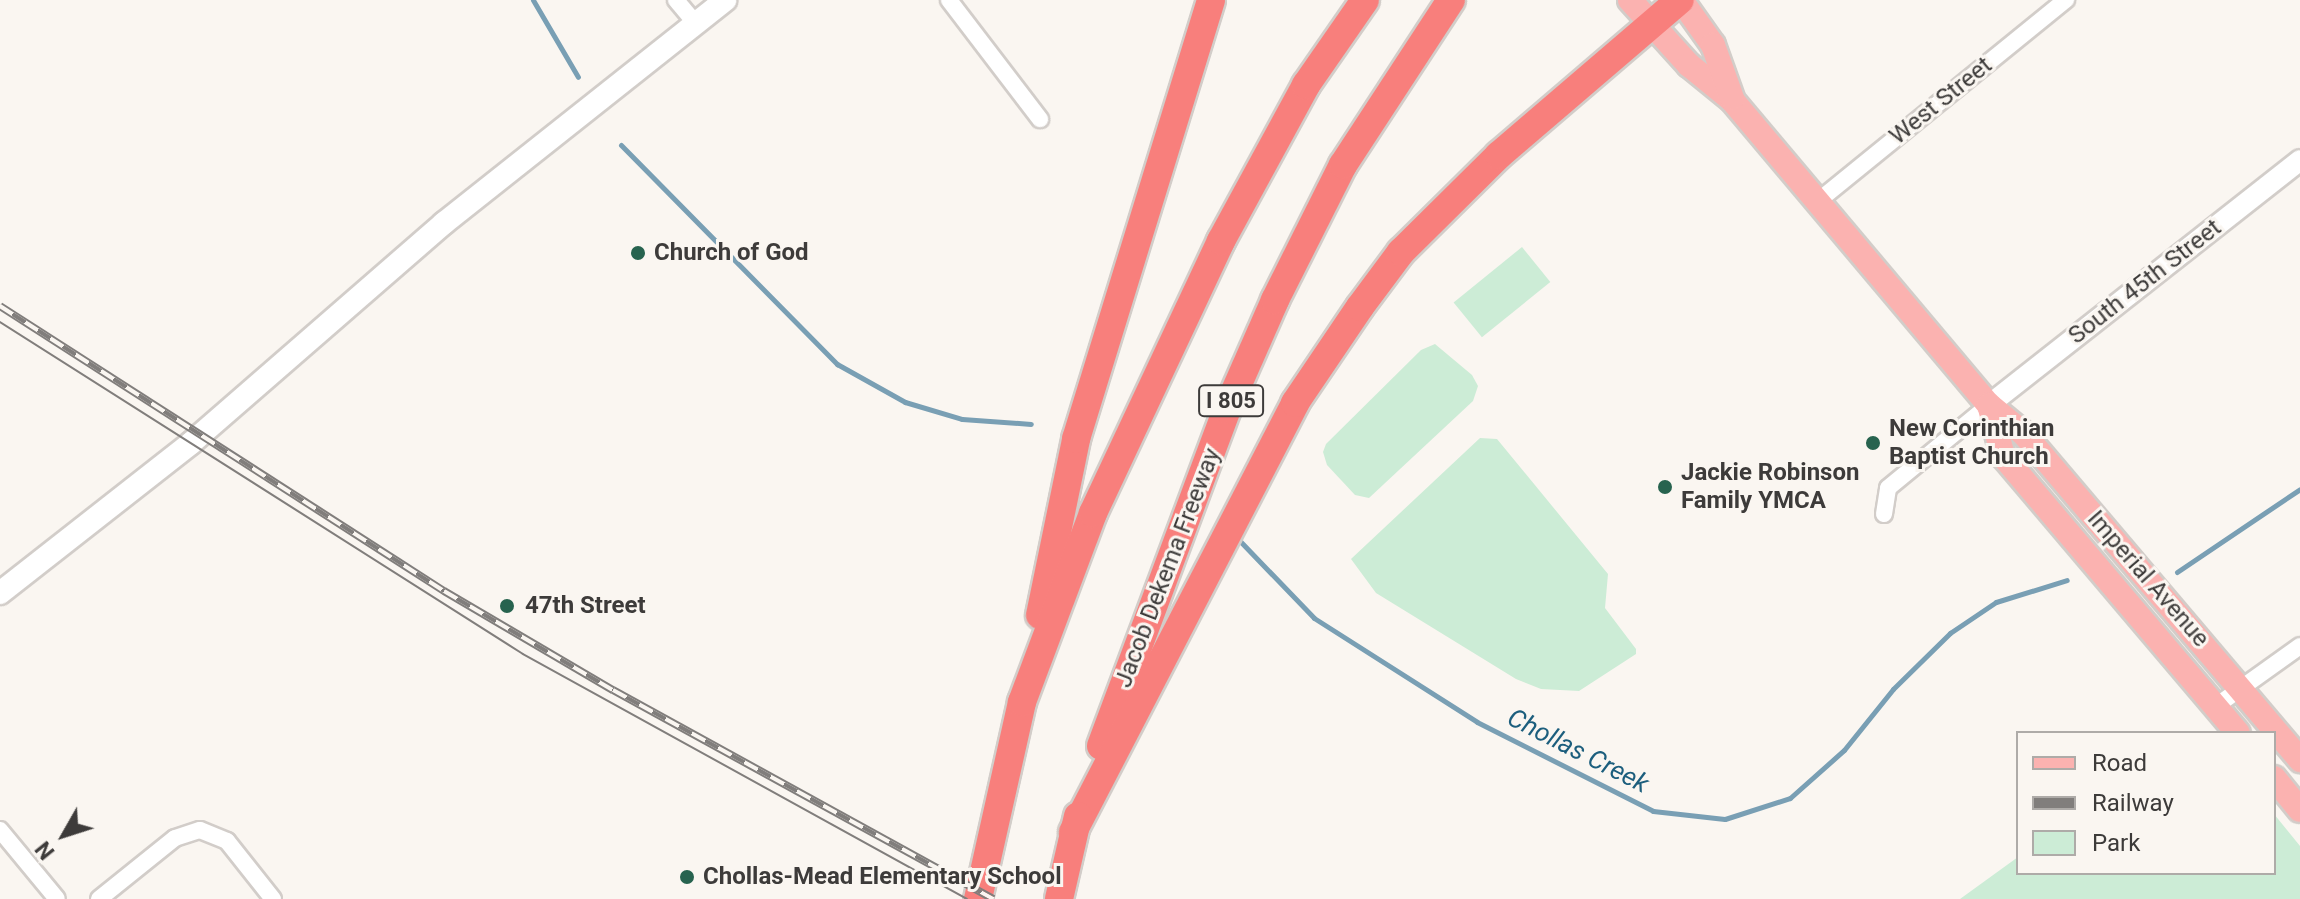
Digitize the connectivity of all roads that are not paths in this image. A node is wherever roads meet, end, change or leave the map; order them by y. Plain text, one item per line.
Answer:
1 (676, 0) edge
2 (725, 0) edge
3 (949, 0) edge
4 (1211, 0) edge
5 (1365, 0) edge
6 (1451, 0) edge
7 (1630, 0) edge
8 (1680, 0) edge
9 (2066, 0) edge
10 (1652, 23) junction
11 (696, 24) junction
12 (1732, 100) junction
13 (1040, 119) dead end
14 (2300, 160) edge
15 (1817, 202) junction
16 (1989, 405) junction
17 (1884, 514) dead end
18 (0, 593) edge
19 (2300, 646) edge
20 (2242, 688) junction
21 (1022, 702) junction
22 (2216, 706) junction
23 (2236, 731) edge
24 (2300, 760) edge
25 (2276, 780) edge
26 (2300, 810) edge
27 (0, 830) edge
28 (1073, 832) junction
29 (57, 899) edge
30 (99, 899) edge
31 (273, 899) edge
32 (978, 899) edge
33 (1059, 899) edge

1 - 11 street
2 - 11 main road
3 - 13 street
4 - 21 highway
5 - 21 highway
6 - 28 highway, Jacob Dekema Freeway / I 805
7 - 10 main road, Imperial Avenue
8 - 10 highway
8 - 12 main road, Imperial Avenue
9 - 15 street, West Street
10 - 12 main road, Imperial Avenue
10 - 28 highway
11 - 18 main road
12 - 15 main road, Imperial Avenue
14 - 16 street, South 45th Street
15 - 16 main road, Imperial Avenue
16 - 17 street
16 - 20 main road, Imperial Avenue
16 - 22 main road, Imperial Avenue
19 - 20 street
20 - 22 street
20 - 24 main road, Imperial Avenue
21 - 32 highway
22 - 23 main road, Imperial Avenue
25 - 26 main road
27 - 29 street
28 - 33 highway, Jacob Dekema Freeway / I 805
30 - 31 street

